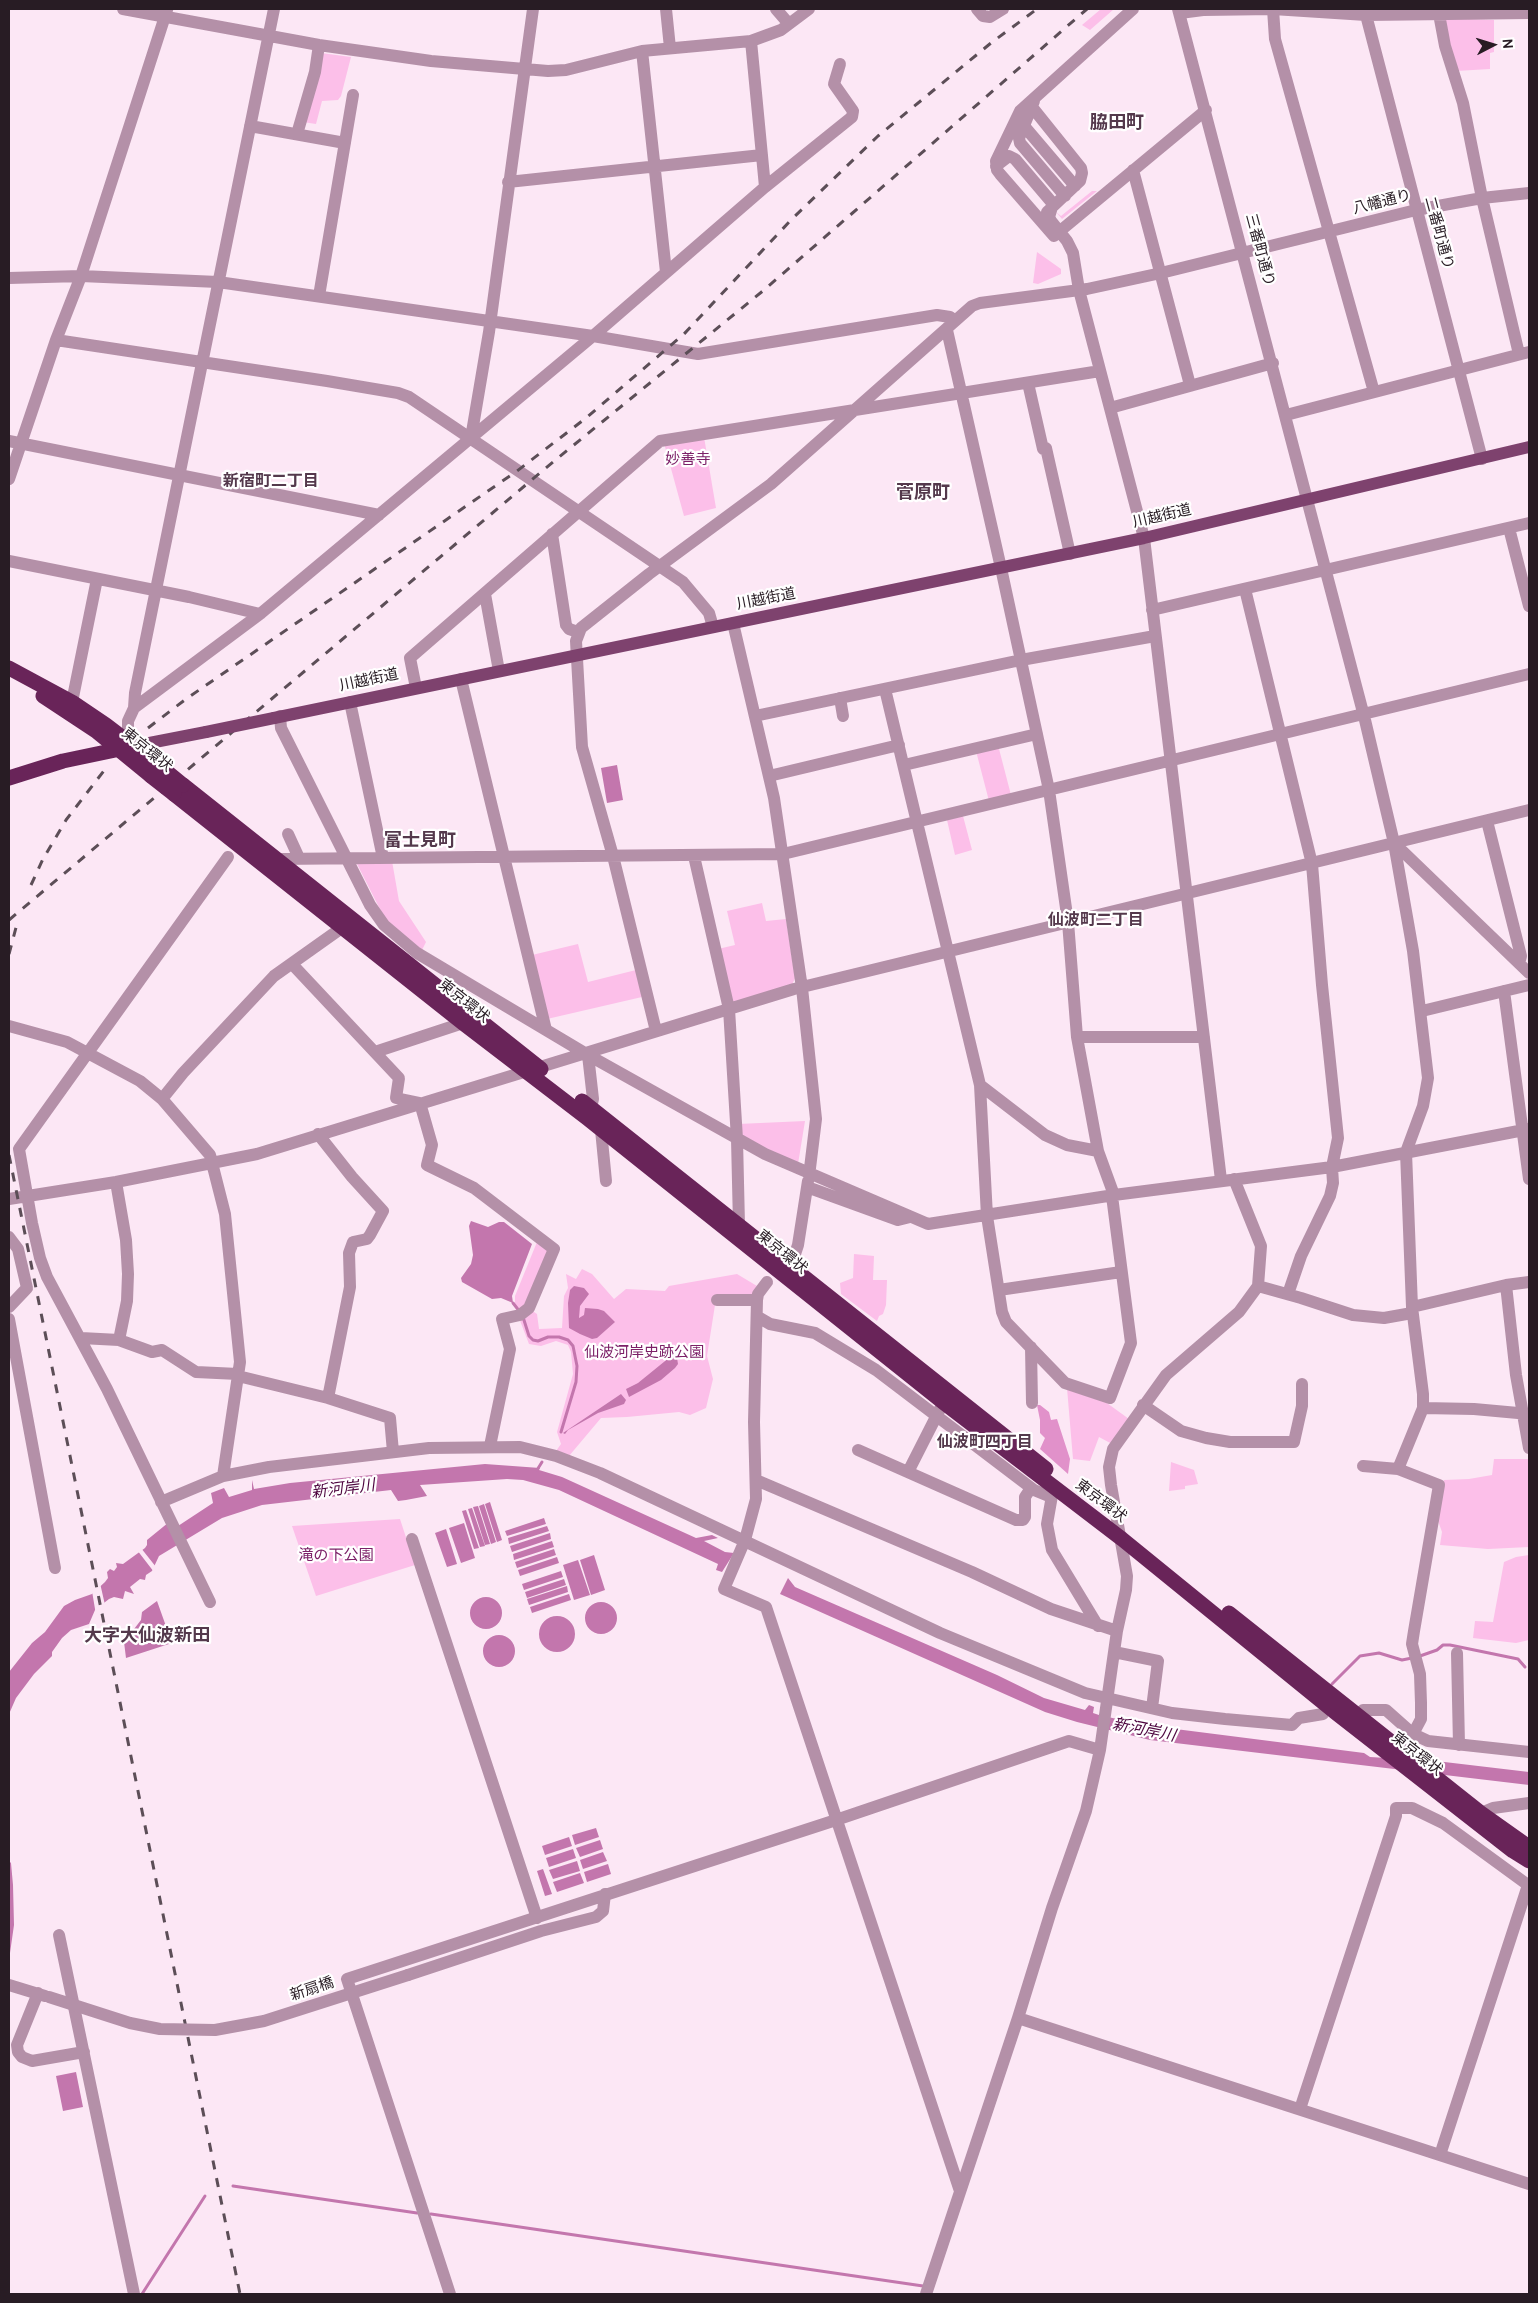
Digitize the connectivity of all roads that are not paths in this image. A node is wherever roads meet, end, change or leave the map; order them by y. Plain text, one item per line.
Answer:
1 (123, 9) edge
2 (274, 9) edge
3 (533, 9) edge
4 (666, 9) edge
5 (776, 9) edge
6 (809, 9) edge
7 (977, 9) edge
8 (1003, 9) edge
9 (1133, 9) edge
10 (1273, 9) edge
11 (1286, 9) edge
12 (1334, 10) edge
13 (1179, 11) edge
14 (1474, 11) edge
15 (166, 13) edge
16 (1529, 13) edge
17 (1440, 14) junction
18 (1366, 15) junction
19 (789, 24) junction
20 (269, 36) junction
21 (751, 41) junction
22 (319, 45) junction
23 (670, 48) junction
24 (642, 51) junction
25 (840, 64) dead end
26 (524, 69) junction
27 (353, 95) dead end
28 (1033, 103) junction
29 (1206, 110) junction
30 (250, 126) junction
31 (1024, 126) junction
32 (297, 134) junction
33 (345, 143) junction
34 (762, 155) junction
35 (996, 166) junction
36 (654, 167) junction
37 (1133, 170) junction
38 (508, 182) junction
39 (765, 186) junction
40 (1075, 186) junction
41 (1529, 193) edge
42 (1065, 196) junction
43 (1482, 198) junction
44 (1053, 206) junction
45 (1030, 210) junction
46 (1416, 210) junction
47 (1329, 232) junction
48 (1057, 234) junction
49 (1244, 252) junction
50 (666, 272) junction
51 (1161, 273) junction
52 (81, 276) junction
53 (9, 278) edge
54 (218, 282) junction
55 (1079, 290) junction
56 (319, 296) junction
57 (490, 321) junction
58 (951, 325) junction
59 (593, 336) junction
60 (56, 340) junction
61 (1524, 353) edge
62 (202, 362) junction
63 (1273, 363) junction
64 (1458, 370) junction
65 (1100, 371) junction
66 (1028, 383) junction
67 (1190, 385) junction
68 (961, 392) junction
69 (1374, 392) junction
70 (1110, 408) junction
71 (856, 410) junction
72 (1286, 415) junction
73 (471, 438) junction
74 (15, 442) edge
75 (1529, 447) edge
76 (1482, 459) junction
77 (179, 476) junction
78 (9, 479) edge
79 (1309, 501) junction
80 (579, 512) junction
81 (379, 515) junction
82 (1529, 523) edge
83 (1509, 528) junction
84 (552, 534) junction
85 (1144, 538) junction
86 (1070, 554) junction
87 (9, 561) edge
88 (660, 566) junction
89 (1001, 568) junction
90 (1327, 570) junction
91 (97, 579) junction
92 (1246, 589) junction
93 (156, 591) junction
94 (485, 594) junction
95 (1529, 606) edge
96 (1152, 610) junction
97 (260, 614) junction
98 (733, 623) junction
99 (713, 627) junction
100 (578, 632) junction
101 (1155, 636) junction
102 (578, 655) junction
103 (1021, 660) junction
104 (9, 668) edge
105 (499, 671) junction
106 (1529, 674) edge
107 (9, 677) edge
108 (460, 679) junction
109 (416, 688) junction
110 (885, 689) junction
111 (840, 698) junction
112 (72, 702) junction
113 (350, 702) junction
114 (134, 708) junction
115 (1364, 714) junction
116 (756, 716) junction
117 (843, 716) dead end
118 (277, 717) junction
119 (85, 724) junction
120 (1037, 734) junction
121 (1280, 734) junction
122 (899, 745) junction
123 (134, 746) junction
124 (119, 749) junction
125 (78, 757) junction
126 (1171, 761) junction
127 (904, 765) junction
128 (156, 772) junction
129 (769, 776) junction
130 (9, 778) edge
131 (178, 790) junction
132 (1049, 790) junction
133 (1529, 810) edge
134 (1487, 821) junction
135 (917, 822) junction
136 (288, 834) dead end
137 (1394, 843) junction
138 (783, 854) junction
139 (504, 856) junction
140 (613, 856) junction
141 (694, 856) junction
142 (228, 857) dead end
143 (299, 858) junction
144 (347, 858) junction
145 (383, 858) junction
146 (276, 859) junction
147 (1312, 864) junction
148 (1187, 894) junction
149 (1068, 922) junction
150 (343, 927) junction
151 (949, 951) junction
152 (1519, 963) junction
153 (292, 964) junction
154 (1529, 973) edge
155 (1529, 985) edge
156 (802, 988) junction
157 (1504, 990) junction
158 (729, 1009) junction
159 (1422, 1011) junction
160 (463, 1023) junction
161 (9, 1026) edge
162 (546, 1030) junction
163 (656, 1031) junction
164 (1204, 1037) junction
165 (1078, 1038) junction
166 (86, 1052) junction
167 (375, 1052) junction
168 (586, 1054) junction
169 (532, 1069) junction
170 (980, 1085) junction
171 (162, 1099) junction
172 (420, 1103) junction
173 (591, 1108) junction
174 (601, 1130) junction
175 (1526, 1130) edge
176 (318, 1134) junction
177 (737, 1139) junction
178 (1098, 1151) junction
179 (1406, 1152) junction
180 (214, 1163) junction
181 (1332, 1167) junction
182 (808, 1178) junction
183 (1529, 1179) edge
184 (1228, 1180) junction
185 (116, 1182) junction
186 (606, 1182) dead end
187 (26, 1196) junction
188 (1113, 1196) junction
189 (9, 1200) edge
190 (987, 1216) junction
191 (911, 1217) junction
192 (739, 1225) junction
193 (9, 1237) edge
194 (795, 1254) dead end
195 (1121, 1272) junction
196 (767, 1282) dead end
197 (1529, 1282) edge
198 (1506, 1285) junction
199 (1258, 1286) junction
200 (999, 1290) junction
201 (1288, 1294) junction
202 (717, 1300) dead end
203 (757, 1300) junction
204 (9, 1307) edge
205 (1412, 1310) junction
206 (758, 1317) junction
207 (9, 1319) edge
208 (81, 1338) junction
209 (119, 1340) junction
210 (1030, 1347) junction
211 (238, 1375) junction
212 (1302, 1384) dead end
213 (328, 1398) junction
214 (1032, 1403) dead end
215 (1143, 1405) junction
216 (1423, 1408) junction
217 (940, 1409) junction
218 (1526, 1414) edge
219 (490, 1446) junction
220 (1529, 1448) edge
221 (858, 1450) dead end
222 (393, 1452) junction
223 (1364, 1466) dead end
224 (1398, 1469) junction
225 (908, 1472) junction
226 (223, 1476) junction
227 (756, 1480) junction
228 (1031, 1488) junction
229 (1052, 1492) junction
230 (161, 1502) junction
231 (1121, 1534) junction
232 (412, 1539) dead end
233 (745, 1540) junction
234 (54, 1568) dead end
235 (210, 1602) dead end
236 (1098, 1626) junction
237 (1117, 1631) junction
238 (1114, 1652) junction
239 (1458, 1653) dead end
240 (1106, 1699) junction
241 (1152, 1708) junction
242 (1363, 1710) dead end
243 (1324, 1714) dead end
244 (1413, 1734) junction
245 (1459, 1744) junction
246 (1100, 1748) junction
247 (1529, 1752) edge
248 (1529, 1803) edge
249 (1481, 1813) junction
250 (836, 1820) junction
251 (1529, 1847) edge
252 (1529, 1861) edge
253 (604, 1894) junction
254 (537, 1918) junction
255 (59, 1935) dead end
256 (9, 1985) edge
257 (43, 1995) junction
258 (1018, 2018) junction
259 (84, 2052) junction
260 (1300, 2109) junction
261 (1440, 2155) junction
262 (1529, 2184) edge
263 (960, 2191) junction
264 (134, 2294) edge
265 (450, 2294) edge
266 (928, 2294) edge

1 - 15 street
2 - 20 street
3 - 26 street
4 - 23 street
5 - 19 street
6 - 19 street
7 - 8 street
9 - 28 street
10 - 11 street
10 - 13 street
10 - 47 street
11 - 12 street
12 - 18 street
13 - 29 street, 三番町通り
14 - 16 street
14 - 17 street
15 - 20 street
15 - 52 street
17 - 18 street
17 - 43 street
18 - 46 street, 二番町通り
19 - 21 street
20 - 22 street
20 - 30 street
21 - 23 street
21 - 34 street
22 - 26 street
22 - 32 street
23 - 24 street
24 - 26 street
24 - 36 street
25 - 39 street
26 - 38 street
27 - 33 street
28 - 31 street
28 - 35 street
28 - 40 street
29 - 37 street
29 - 49 street, 三番町通り
30 - 32 street
30 - 54 street
31 - 40 street
31 - 42 street
32 - 33 street
33 - 56 street
34 - 36 street
34 - 39 street
35 - 44 street
35 - 45 street
36 - 38 street
36 - 50 street
37 - 48 street
37 - 51 street
38 - 57 street
39 - 50 street
40 - 42 street
41 - 43 street, 八幡通り
42 - 44 street
43 - 46 street, 八幡通り
43 - 61 street
44 - 45 street
44 - 48 street
45 - 48 street
46 - 47 street, 八幡通り
46 - 64 street, 二番町通り
47 - 49 street, 八幡通り
47 - 69 street
48 - 55 street
49 - 51 street, 八幡通り
49 - 63 street, 三番町通り
50 - 59 street
51 - 55 street, 八幡通り
51 - 67 street
52 - 53 street
52 - 54 street
52 - 60 street
54 - 56 street
54 - 62 street
55 - 58 street, 八幡通り
55 - 65 street
56 - 57 street
57 - 59 street
57 - 73 street
58 - 59 street
58 - 68 street
58 - 71 street, 八幡通り
59 - 73 street
60 - 62 street
60 - 74 street
61 - 64 street
62 - 73 street
62 - 77 street
63 - 67 street
63 - 72 street, 三番町通り
64 - 69 street
64 - 76 street, 二番町通り
65 - 66 street
65 - 70 street
66 - 68 street
66 - 86 street
67 - 70 street
68 - 71 street
68 - 89 street
69 - 72 street
70 - 85 street
71 - 80 street
71 - 88 street, 八幡通り
72 - 79 street, 三番町通り
73 - 80 street
73 - 81 street
74 - 77 street
74 - 78 street
75 - 76 main road, 川越街道
76 - 79 main road, 川越街道
77 - 81 street
77 - 93 street
79 - 85 main road, 川越街道
79 - 90 street, 三番町通り
80 - 84 street
80 - 88 street
81 - 97 street
82 - 83 street
83 - 90 street
83 - 95 street
84 - 94 street
84 - 100 street
85 - 86 main road, 川越街道
85 - 96 street
86 - 89 main road, 川越街道
87 - 91 street
88 - 99 street
88 - 100 street, 八幡通り
89 - 98 main road, 川越街道
89 - 103 street
90 - 92 street
90 - 115 street, 三番町通り
91 - 93 street
91 - 112 street
92 - 96 street
92 - 121 street
93 - 97 street
93 - 114 street
94 - 105 street
94 - 109 street
96 - 101 street
97 - 114 street
98 - 99 main road, 川越街道
98 - 116 street
99 - 102 main road, 川越街道
100 - 102 street
101 - 103 street
101 - 126 street
102 - 105 main road, 川越街道
102 - 140 street
103 - 110 street
103 - 120 street
104 - 112 highway, 東京環状
105 - 108 main road, 川越街道
106 - 115 street
107 - 119 highway, 東京環状
108 - 109 main road, 川越街道
108 - 139 street
109 - 113 main road, 川越街道
110 - 111 street
110 - 122 street
111 - 116 street
111 - 117 street
112 - 123 highway, 東京環状
113 - 118 main road, 川越街道
113 - 145 street
114 - 123 street
115 - 121 street
115 - 137 street, 三番町通り
116 - 129 street
118 - 123 main road, 川越街道, bridge
118 - 144 street
119 - 124 highway, 東京環状
119 - 125 highway
120 - 127 street
120 - 132 street
121 - 126 street
121 - 147 street
122 - 127 street
122 - 129 street
123 - 124 highway, 川越街道
123 - 128 highway, 東京環状
124 - 125 highway, 川越街道
124 - 128 highway, 東京環状
125 - 130 highway, 川越街道
126 - 132 street
126 - 148 street
127 - 135 street
128 - 131 highway, 東京環状, bridge
129 - 138 street
131 - 146 highway, 東京環状
131 - 150 highway, 東京環状
132 - 135 street
132 - 149 street
133 - 134 street
134 - 137 street
134 - 152 street
135 - 138 street
135 - 151 street
136 - 143 street
137 - 147 street
137 - 152 street
137 - 159 street, 三番町通り
138 - 141 street
138 - 156 street
139 - 140 street
139 - 145 street
139 - 162 street
140 - 141 street
140 - 163 street
141 - 158 street
142 - 166 street
143 - 144 street
143 - 146 street
144 - 145 street
144 - 162 street
146 - 169 highway, 東京環状
147 - 148 street
147 - 181 street
148 - 149 street
148 - 164 street
149 - 151 street
149 - 165 street
150 - 153 street
150 - 160 highway, 東京環状
151 - 156 street
151 - 170 street
152 - 154 street
153 - 167 street
153 - 171 street
155 - 157 street
156 - 158 street
156 - 182 street
157 - 159 street
157 - 175 street
158 - 163 street
158 - 177 street
159 - 179 street, 三番町通り
160 - 167 street
160 - 169 highway, 東京環状
161 - 166 street
162 - 168 street
163 - 168 street
164 - 165 street
164 - 184 street
165 - 178 street
166 - 171 street
166 - 187 street
167 - 172 street
168 - 169 street
168 - 173 street
168 - 177 street
169 - 172 street
169 - 173 highway, 東京環状
169 - 174 highway, 東京環状
170 - 178 street
170 - 190 street
171 - 180 street
172 - 176 street
172 - 219 street
173 - 192 highway, 東京環状
174 - 186 street
174 - 217 highway, 東京環状
175 - 179 street
175 - 183 street
176 - 180 street
176 - 213 street
177 - 191 street
177 - 192 street
178 - 188 street
179 - 181 street
179 - 205 street
180 - 185 street
180 - 211 street
181 - 184 street
181 - 201 street
182 - 191 street
182 - 194 street
184 - 188 street
184 - 199 street
185 - 187 street
185 - 209 street
187 - 189 street
187 - 208 street
188 - 190 street
188 - 195 street
190 - 191 street
190 - 200 street
192 - 231 highway, 東京環状
193 - 204 street
195 - 200 street
195 - 210 street
196 - 203 street
197 - 198 street
198 - 205 street
198 - 218 street
199 - 201 street
199 - 215 street
200 - 210 street
201 - 205 street
202 - 203 street
203 - 206 street
205 - 216 street
206 - 217 street
206 - 227 street
207 - 234 street
208 - 209 street
208 - 230 street
209 - 211 street
210 - 214 street
211 - 213 street
211 - 226 street
212 - 215 street
213 - 222 street
215 - 231 street
216 - 218 street
216 - 224 street
217 - 225 street
217 - 228 street
217 - 229 highway, 東京環状
218 - 220 street
219 - 222 street
219 - 233 street
221 - 225 street
222 - 226 street
223 - 224 street
224 - 244 street
225 - 228 street
226 - 230 street
227 - 233 street
227 - 236 street
228 - 229 street
229 - 231 highway, 東京環状
229 - 236 street
230 - 235 street
231 - 237 street
231 - 249 highway, 東京環状
231 - 252 highway, 東京環状
232 - 254 street
233 - 240 street
233 - 250 street
236 - 237 street
237 - 238 street
238 - 240 street
238 - 241 street
239 - 245 street
240 - 241 street
240 - 246 street
241 - 243 street
242 - 244 street
244 - 245 street
245 - 247 street
246 - 250 street
246 - 258 street
248 - 249 street
249 - 251 highway, 東京環状
250 - 253 street
250 - 263 street
253 - 254 street
253 - 257 street, 新扇橋, bridge
254 - 265 street
255 - 259 street
256 - 257 street, 新扇橋
257 - 259 street
258 - 260 street
258 - 263 street
259 - 264 street
260 - 261 street
260 - 261 street
261 - 262 street
263 - 266 street

